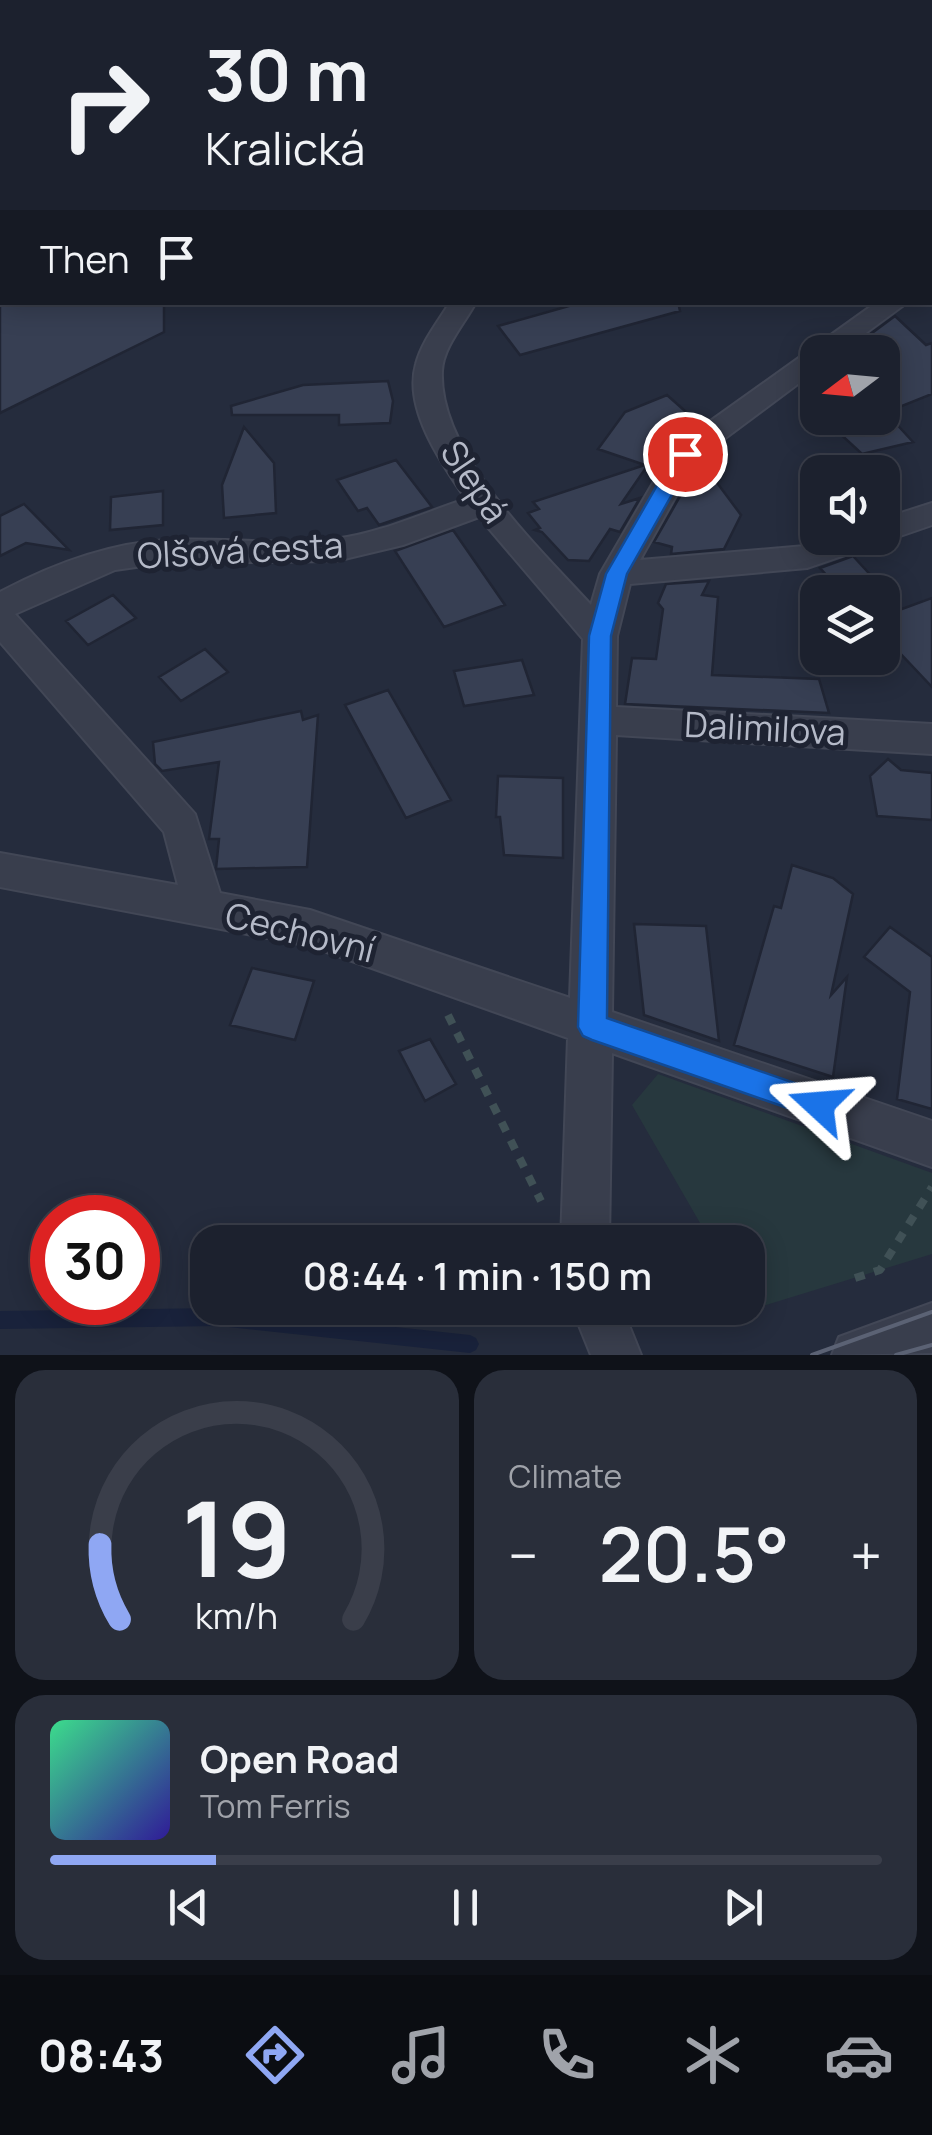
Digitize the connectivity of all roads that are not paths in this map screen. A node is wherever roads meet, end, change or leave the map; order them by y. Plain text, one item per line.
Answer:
1 (460, 305) edge
2 (891, 305) edge
3 (847, 335) edge
4 (800, 369) edge
5 (484, 504) junction
6 (932, 514) edge
7 (900, 525) edge
8 (815, 555) edge
9 (616, 574) junction
10 (0, 607) edge
11 (0, 618) edge
12 (600, 636) junction
13 (598, 720) junction
14 (932, 738) edge
15 (0, 870) edge
16 (204, 909) junction
17 (592, 1027) junction
18 (932, 1144) edge
19 (586, 1225) edge
20 (604, 1325) edge
21 (932, 1328) edge
22 (616, 1355) edge
23 (857, 1355) edge

1 - 5 street, Slepá
2 - 3 street
4 - 9 street
5 - 10 street, Olšová cesta
5 - 12 street, Slepá
6 - 7 street
8 - 9 street
9 - 12 street
11 - 16 street
12 - 13 street
13 - 14 street, Dalimilova
13 - 17 street
15 - 16 street, Cechovní
16 - 17 street, Cechovní
17 - 18 street, Cechovní
17 - 19 street
20 - 22 street
21 - 23 street

